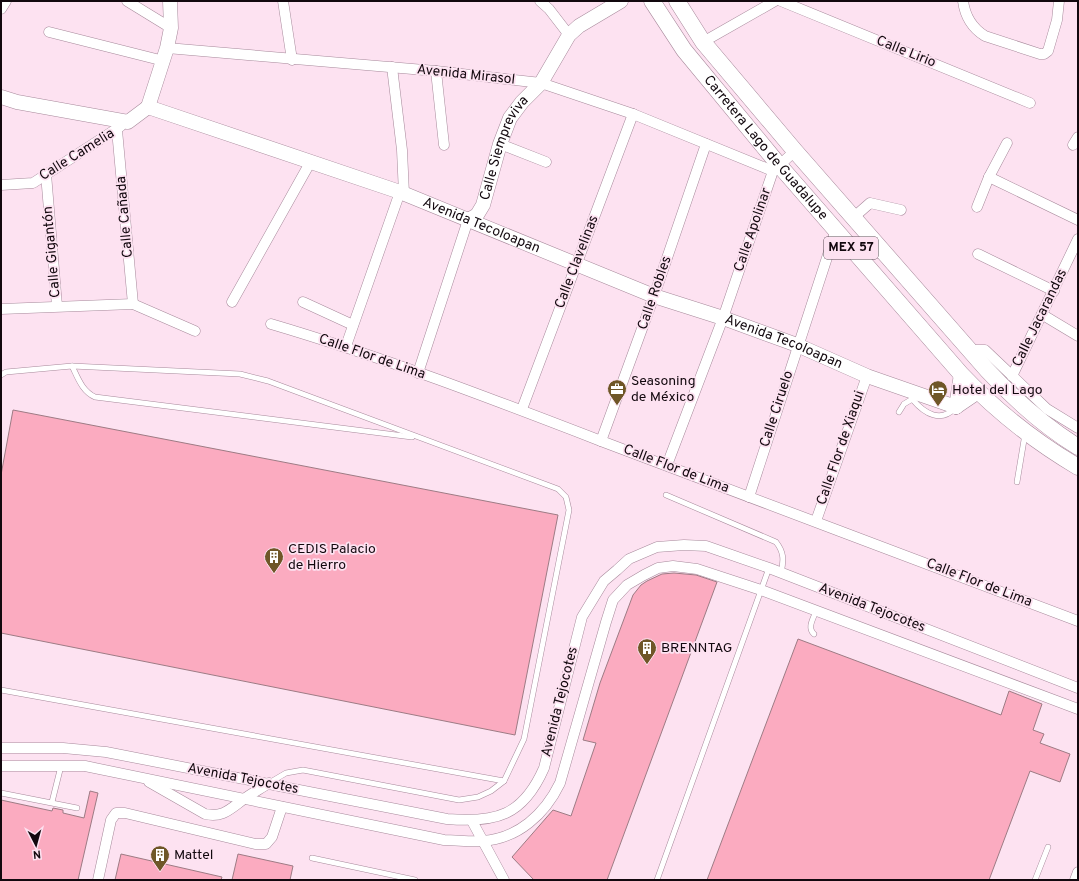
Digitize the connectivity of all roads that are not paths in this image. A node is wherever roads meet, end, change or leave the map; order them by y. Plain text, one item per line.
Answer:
1 (6, 1) edge
2 (127, 1) edge
3 (170, 1) edge
4 (283, 1) edge
5 (540, 1) edge
6 (621, 1) edge
7 (652, 1) edge
8 (677, 1) edge
9 (775, 1) edge
10 (781, 1) edge
11 (963, 1) edge
12 (1059, 1) edge
13 (1, 9) edge
14 (171, 28) junction
15 (49, 32) dead end
16 (569, 34) junction
17 (703, 42) junction
18 (166, 54) junction
19 (292, 60) junction
20 (392, 67) junction
21 (436, 71) junction
22 (541, 83) junction
23 (1, 97) edge
24 (1030, 103) dead end
25 (148, 107) junction
26 (633, 114) junction
27 (122, 126) junction
28 (1007, 143) dead end
29 (444, 144) dead end
30 (500, 144) junction
31 (706, 144) junction
32 (795, 151) junction
33 (311, 161) junction
34 (546, 162) dead end
35 (776, 168) junction
36 (46, 174) junction
37 (993, 179) junction
38 (1, 185) edge
39 (402, 193) junction
40 (977, 207) dead end
41 (901, 210) dead end
42 (854, 217) junction
43 (468, 220) junction
44 (1078, 220) edge
45 (836, 230) junction
46 (1078, 239) edge
47 (978, 254) dead end
48 (576, 263) junction
49 (1054, 291) junction
50 (654, 296) junction
51 (232, 302) dead end
52 (303, 302) dead end
53 (133, 304) junction
54 (57, 306) junction
55 (1, 309) edge
56 (1043, 315) junction
57 (723, 318) junction
58 (271, 324) dead end
59 (353, 325) junction
60 (194, 331) dead end
61 (1078, 336) edge
62 (797, 345) junction
63 (346, 346) junction
64 (973, 354) junction
65 (72, 366) junction
66 (418, 373) junction
67 (961, 374) junction
68 (1, 375) edge
69 (867, 376) junction
70 (1012, 376) junction
71 (978, 392) junction
72 (915, 397) junction
73 (956, 407) junction
74 (522, 410) junction
75 (899, 412) dead end
76 (1078, 428) edge
77 (1025, 433) junction
78 (420, 438) junction
79 (601, 441) junction
80 (1078, 448) edge
81 (667, 465) junction
82 (1078, 467) edge
83 (1017, 482) dead end
84 (666, 496) dead end
85 (749, 496) junction
86 (816, 521) junction
87 (769, 568) junction
88 (781, 573) junction
89 (761, 590) junction
90 (816, 611) junction
91 (1078, 621) edge
92 (814, 634) dead end
93 (1078, 688) edge
94 (1, 690) edge
95 (1078, 709) edge
96 (1, 748) edge
97 (1, 766) edge
98 (61, 766) junction
99 (139, 777) junction
100 (504, 781) junction
101 (269, 784) junction
102 (1, 793) edge
103 (244, 799) junction
104 (52, 802) junction
105 (282, 806) junction
106 (77, 808) dead end
107 (472, 821) junction
108 (481, 841) junction
109 (1048, 847) dead end
110 (312, 858) dead end
111 (1078, 872) edge
112 (98, 880) edge
113 (414, 880) edge
114 (504, 880) edge
115 (657, 880) edge
116 (1035, 880) edge
117 (1075, 880) edge

1 - 13 street
2 - 14 street
3 - 14 street
4 - 19 street
5 - 16 street
6 - 16 street, Calle Siempreviva
7 - 35 main road, Carretera Lago de Guadalupe / MEX 57
8 - 17 main road, Carretera Lago de Guadalupe / MEX 57
9 - 17 street
10 - 24 street, Calle Lirio
11 - 12 street
14 - 18 street
15 - 18 street, Avenida Mirasol
16 - 22 street, Calle Siempreviva
17 - 32 main road, Carretera Lago de Guadalupe / MEX 57
18 - 19 street, Avenida Mirasol
18 - 25 street
19 - 20 street, Avenida Mirasol
20 - 21 street, Avenida Mirasol
20 - 39 street
21 - 22 street, Avenida Mirasol
21 - 29 street
22 - 26 street, Avenida Mirasol
22 - 30 street, Calle Siempreviva
23 - 27 street
25 - 27 street
25 - 33 street, Avenida Tecoloapan
26 - 31 street, Avenida Mirasol
26 - 48 street, Calle Clavelinas
27 - 36 street, Calle Camelia
27 - 53 street, Calle Cañada
28 - 37 street
30 - 34 street
30 - 43 street, Calle Siempreviva
31 - 35 street, Avenida Mirasol
31 - 50 street, Calle Robles
32 - 35 street
32 - 42 main road, Carretera Lago de Guadalupe / MEX 57
33 - 39 street, Avenida Tecoloapan
33 - 51 street
35 - 45 main road, Carretera Lago de Guadalupe / MEX 57
35 - 57 street, Calle Apolinar
36 - 38 street, Calle Camelia
36 - 54 street, Calle Gigantón
37 - 40 street
37 - 44 street
39 - 43 street, Avenida Tecoloapan
39 - 59 street
41 - 42 street
42 - 64 main road, Carretera Lago de Guadalupe / MEX 57
43 - 48 street, Avenida Tecoloapan
43 - 66 street, Calle Siempreviva
45 - 62 street, Calle Ciruelo
45 - 67 main road, Carretera Lago de Guadalupe / MEX 57
46 - 49 street, Calle Jacarandas
47 - 49 street
48 - 50 street, Avenida Tecoloapan
48 - 74 street, Calle Clavelinas
49 - 56 street, Calle Jacarandas
50 - 57 street, Avenida Tecoloapan
50 - 79 street, Calle Robles
52 - 59 street
53 - 54 street
53 - 60 street
54 - 55 street
56 - 61 street
56 - 70 street, Calle Jacarandas
57 - 62 street, Avenida Tecoloapan
57 - 81 street, Calle Apolinar
58 - 63 street, Calle Flor de Lima
59 - 63 street
62 - 69 street, Avenida Tecoloapan
62 - 85 street, Calle Ciruelo
63 - 66 street, Calle Flor de Lima
64 - 70 street
64 - 80 main road, Carretera Lago de Guadalupe / MEX 57
65 - 68 lane
65 - 78 lane
65 - 78 lane
66 - 74 street, Calle Flor de Lima
67 - 71 main road, Carretera Lago de Guadalupe / MEX 57
67 - 73 street
69 - 72 street, Avenida Tecoloapan
69 - 86 street, Calle Flor de Xiaqui
70 - 76 street
71 - 73 street
71 - 77 main road, Carretera Lago de Guadalupe / MEX 57
72 - 73 street, Avenida Tecoloapan
72 - 75 lane
74 - 79 street, Calle Flor de Lima
77 - 82 main road, Carretera Lago de Guadalupe / MEX 57
77 - 83 lane
78 - 100 lane
79 - 81 street, Calle Flor de Lima
81 - 85 street, Calle Flor de Lima
84 - 88 lane
85 - 86 street, Calle Flor de Lima
86 - 91 street, Calle Flor de Lima
87 - 88 street, Avenida Tejocotes
87 - 89 lane
87 - 107 street, Avenida Tejocotes
88 - 93 street, Avenida Tejocotes
89 - 90 street, Avenida Tejocotes
89 - 108 street, Avenida Tejocotes
89 - 115 lane
90 - 92 lane
90 - 95 street, Avenida Tejocotes
94 - 100 lane
96 - 101 street, Avenida Tejocotes
97 - 98 street, Avenida Tejocotes
98 - 99 street, Avenida Tejocotes
98 - 104 lane
99 - 103 street, Avenida Tejocotes
99 - 103 street
100 - 101 lane
101 - 103 street
101 - 107 street, Avenida Tejocotes
102 - 104 lane
103 - 105 street, Avenida Tejocotes
104 - 106 lane
105 - 108 street, Avenida Tejocotes
105 - 112 street
107 - 108 street
108 - 114 street
109 - 116 lane
110 - 113 lane
111 - 117 street

